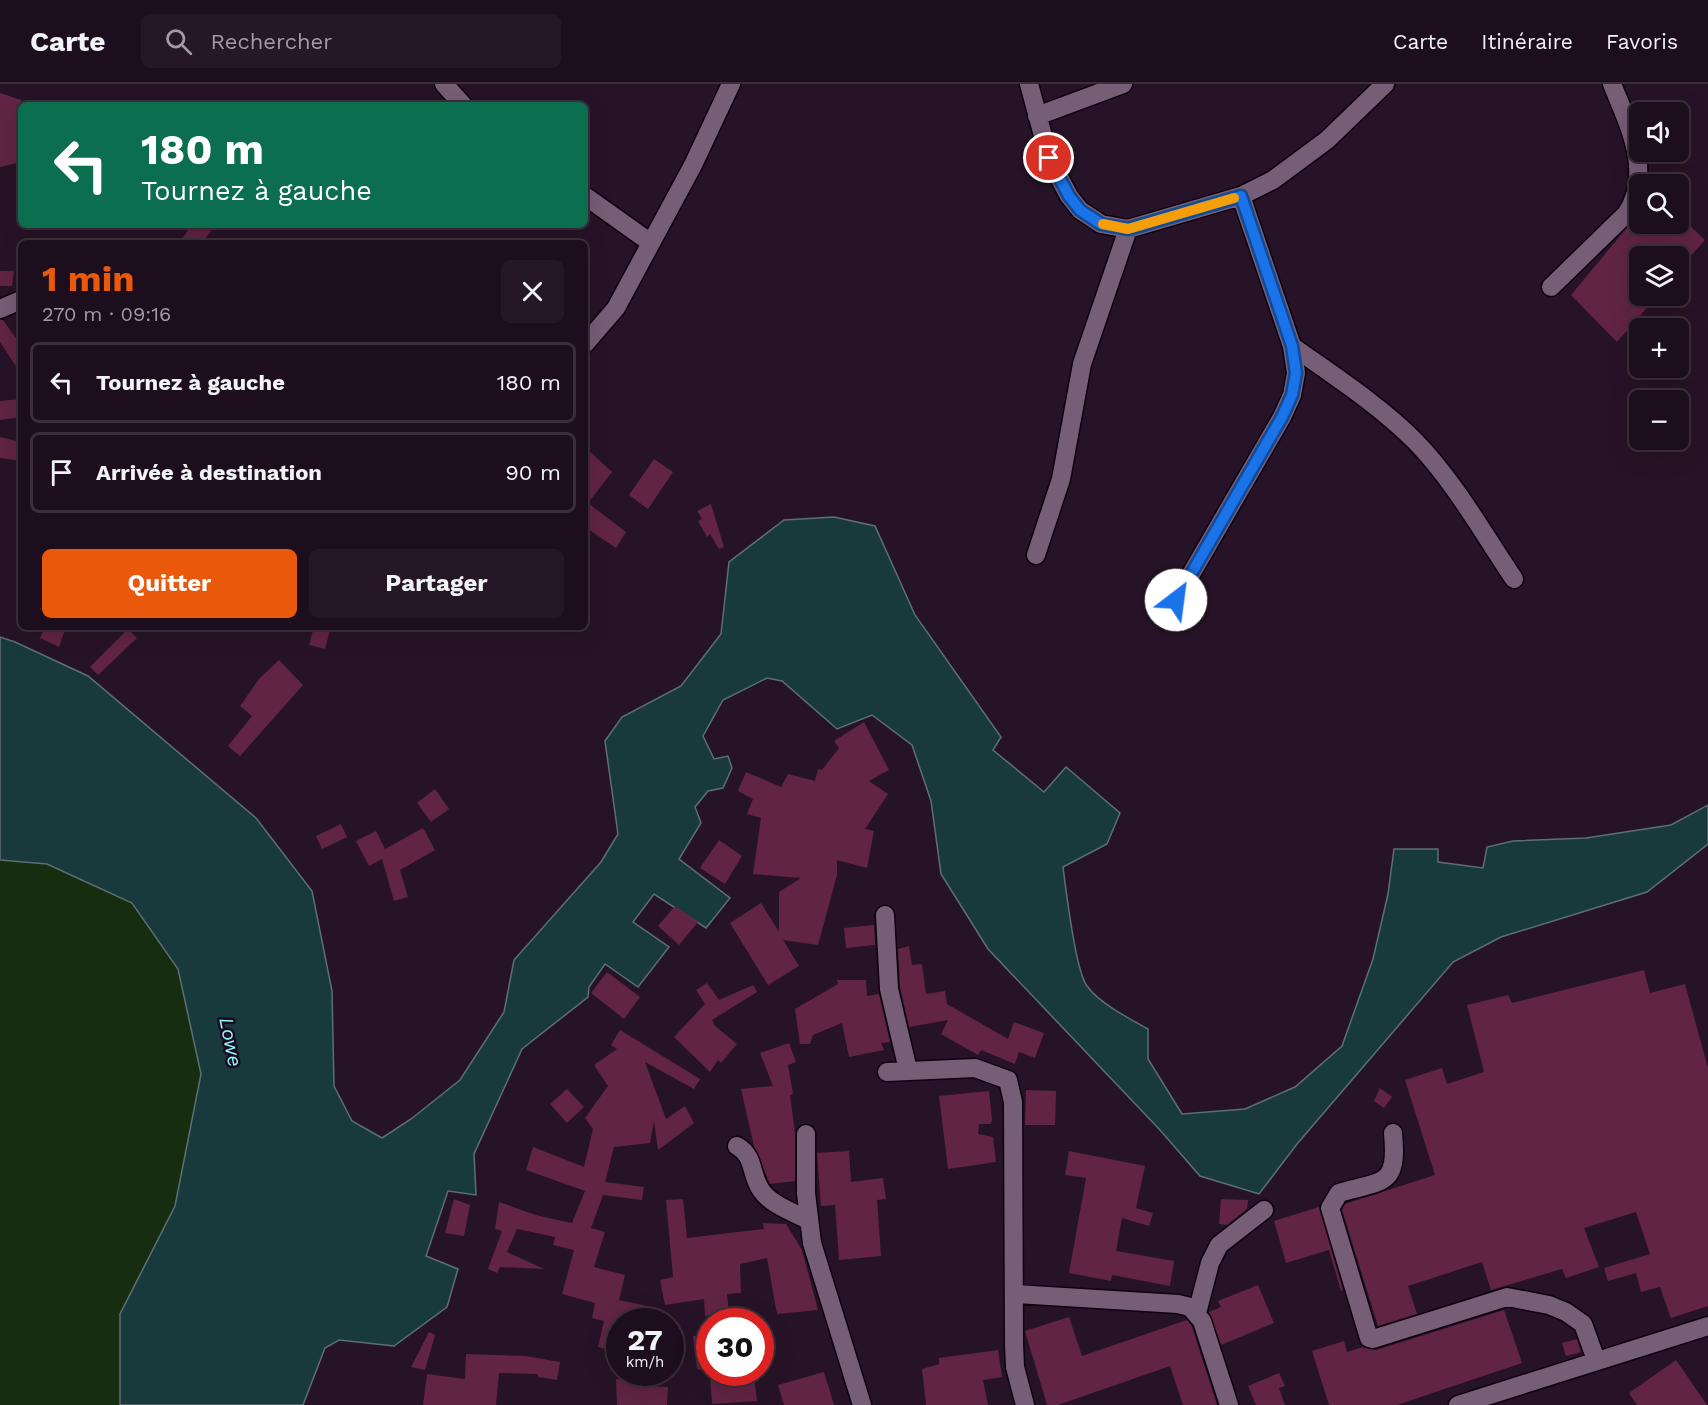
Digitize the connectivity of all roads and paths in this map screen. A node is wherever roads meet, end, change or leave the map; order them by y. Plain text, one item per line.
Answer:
1 (444, 84) edge
2 (731, 84) edge
3 (1029, 84) edge
4 (1124, 84) edge
5 (1385, 84) edge
6 (1612, 84) edge
7 (460, 102) edge
8 (1037, 116) junction
9 (1241, 196) junction
10 (588, 198) edge
11 (1128, 229) junction
12 (651, 243) junction
13 (1551, 287) dead end
14 (18, 301) edge
15 (0, 309) edge
16 (588, 341) edge
17 (1292, 346) junction
18 (1036, 555) dead end
19 (1514, 579) dead end
20 (1176, 600) dead end
21 (885, 915) dead end
22 (908, 1070) junction
23 (887, 1072) dead end
24 (1394, 1133) dead end
25 (806, 1134) dead end
26 (737, 1146) dead end
27 (1264, 1210) dead end
28 (808, 1220) junction
29 (1015, 1294) junction
30 (1197, 1312) junction
31 (1708, 1326) edge
32 (1596, 1360) junction
33 (862, 1405) edge
34 (1025, 1405) edge
35 (1230, 1405) edge
36 (1458, 1405) edge

1 - 7 street
2 - 12 street
3 - 8 street
4 - 8 street
5 - 9 street
6 - 13 street
8 - 11 street
9 - 11 street
9 - 17 street
10 - 12 street
11 - 18 street
12 - 16 street
14 - 15 street
17 - 19 street
17 - 20 street
21 - 22 street
22 - 23 street
22 - 29 street
24 - 32 street
25 - 28 street
26 - 28 street
27 - 30 street
28 - 33 street
29 - 30 street
29 - 34 street
30 - 35 street
31 - 32 street
32 - 36 street

